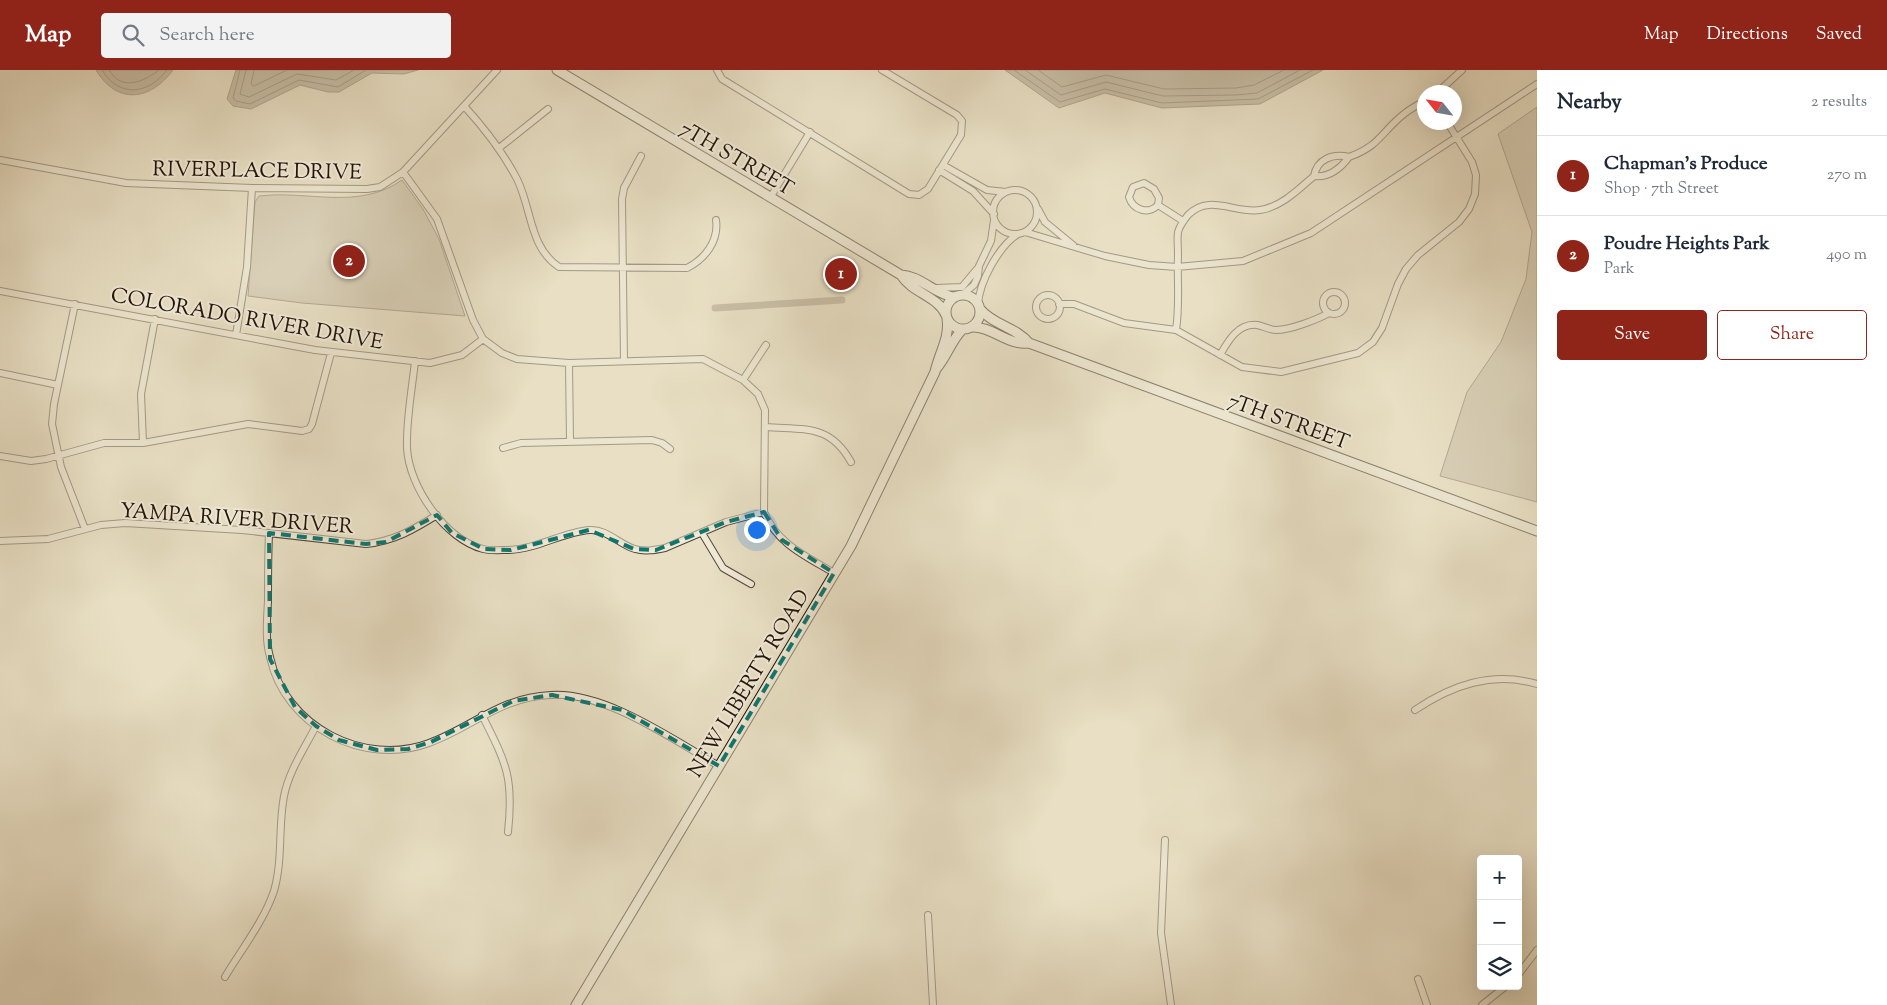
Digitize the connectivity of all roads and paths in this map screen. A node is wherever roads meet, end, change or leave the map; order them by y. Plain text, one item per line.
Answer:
1 (497, 70) edge
2 (557, 70) edge
3 (717, 70) edge
4 (882, 70) edge
5 (1462, 70) edge
6 (1537, 84) edge
7 (1446, 85) edge
8 (1417, 106) edge
9 (465, 107) junction
10 (548, 109) dead end
11 (1451, 130) edge
12 (810, 132) junction
13 (1456, 137) junction
14 (499, 148) junction
15 (641, 156) dead end
16 (1349, 157) junction
17 (0, 160) edge
18 (941, 167) junction
19 (403, 172) junction
20 (1314, 176) junction
21 (252, 188) junction
22 (1008, 192) junction
23 (770, 198) junction
24 (1158, 205) junction
25 (1036, 208) junction
26 (994, 215) junction
27 (716, 220) dead end
28 (1183, 221) junction
29 (1022, 233) junction
30 (1073, 245) junction
31 (979, 266) junction
32 (1178, 267) junction
33 (623, 268) junction
34 (901, 275) junction
35 (932, 288) junction
36 (0, 291) edge
37 (958, 296) junction
38 (75, 304) junction
39 (1059, 304) dead end
40 (979, 307) junction
41 (1329, 313) dead end
42 (946, 317) junction
43 (155, 319) junction
44 (967, 328) junction
45 (1176, 330) junction
46 (236, 335) junction
47 (483, 340) junction
48 (1029, 342) junction
49 (766, 345) dead end
50 (331, 352) junction
51 (1220, 355) junction
52 (624, 360) junction
53 (415, 361) junction
54 (569, 363) junction
55 (935, 372) junction
56 (0, 373) edge
57 (743, 380) junction
58 (58, 385) junction
59 (766, 427) junction
60 (570, 442) junction
61 (143, 443) junction
62 (503, 448) dead end
63 (670, 449) dead end
64 (0, 456) edge
65 (58, 457) junction
66 (851, 462) dead end
67 (764, 512) junction
68 (437, 515) junction
69 (85, 528) junction
70 (1537, 531) edge
71 (269, 533) junction
72 (702, 533) junction
73 (0, 541) edge
74 (834, 573) junction
75 (751, 584) dead end
76 (1537, 684) edge
77 (1415, 710) dead end
78 (482, 715) junction
79 (316, 726) junction
80 (719, 766) junction
81 (508, 832) dead end
82 (1165, 840) dead end
83 (928, 915) dead end
84 (1537, 950) edge
85 (1522, 970) edge
86 (225, 977) dead end
87 (1418, 979) dead end
88 (1501, 990) edge
89 (576, 1005) edge
90 (933, 1005) edge
91 (1170, 1005) edge
92 (1427, 1005) edge
93 (1482, 1005) edge

1 - 9 street, RIVERPLACE DRIVE
2 - 23 street, 7TH STREET
3 - 12 street
4 - 18 street
5 - 7 street
6 - 13 street
8 - 16 street
9 - 14 street
9 - 19 street, RIVERPLACE DRIVE
10 - 14 street
11 - 13 street
12 - 18 street
12 - 23 street
13 - 32 street
13 - 51 street
14 - 33 street
15 - 33 street
16 - 20 street
16 - 20 street
17 - 21 street, RIVERPLACE DRIVE
18 - 22 street
18 - 26 street
19 - 21 street, RIVERPLACE DRIVE
19 - 47 street
20 - 28 street
21 - 46 street
22 - 25 street
22 - 26 street
23 - 34 street, 7TH STREET
24 - 24 street
24 - 28 street
25 - 29 street
25 - 30 street
26 - 29 street
26 - 31 street
27 - 33 street
28 - 32 street
29 - 30 street
29 - 40 street
30 - 32 street
31 - 35 street
31 - 37 street
32 - 45 street
33 - 52 street
34 - 35 street, 7TH STREET
34 - 42 street, 7TH STREET
35 - 37 street, 7TH STREET
36 - 38 street, COLORADO RIVER DRIVE
37 - 40 street
37 - 42 street
38 - 43 street, COLORADO RIVER DRIVE
38 - 58 street
39 - 45 street
40 - 44 street
40 - 48 street, 7TH STREET
41 - 51 street
42 - 44 street
42 - 55 street, NEW LIBERTY ROAD
43 - 46 street, COLORADO RIVER DRIVE
43 - 61 street
44 - 48 street, 7TH STREET
44 - 55 street, NEW LIBERTY ROAD
45 - 51 street
46 - 50 street, COLORADO RIVER DRIVE
47 - 53 street, COLORADO RIVER DRIVE
47 - 54 street
48 - 70 street, 7TH STREET
49 - 57 street
50 - 53 street, COLORADO RIVER DRIVE
50 - 61 street
52 - 54 street
52 - 57 street
53 - 68 street
54 - 60 street
55 - 74 street, NEW LIBERTY ROAD
56 - 58 street
57 - 59 street
58 - 65 street
59 - 66 street
59 - 67 street
60 - 62 street
60 - 63 street
61 - 65 street
64 - 65 street
65 - 69 street
67 - 72 street
67 - 74 street
68 - 71 street, YAMPA RIVER DRIVER
68 - 72 street
69 - 71 street, YAMPA RIVER DRIVER
69 - 73 street, YAMPA RIVER DRIVER
71 - 79 street
72 - 75 street
74 - 80 street, NEW LIBERTY ROAD
76 - 77 street
78 - 79 street
78 - 80 street
78 - 81 street
79 - 86 street
80 - 89 street, NEW LIBERTY ROAD
82 - 91 street
83 - 90 street
84 - 85 street
87 - 92 street
88 - 93 street

